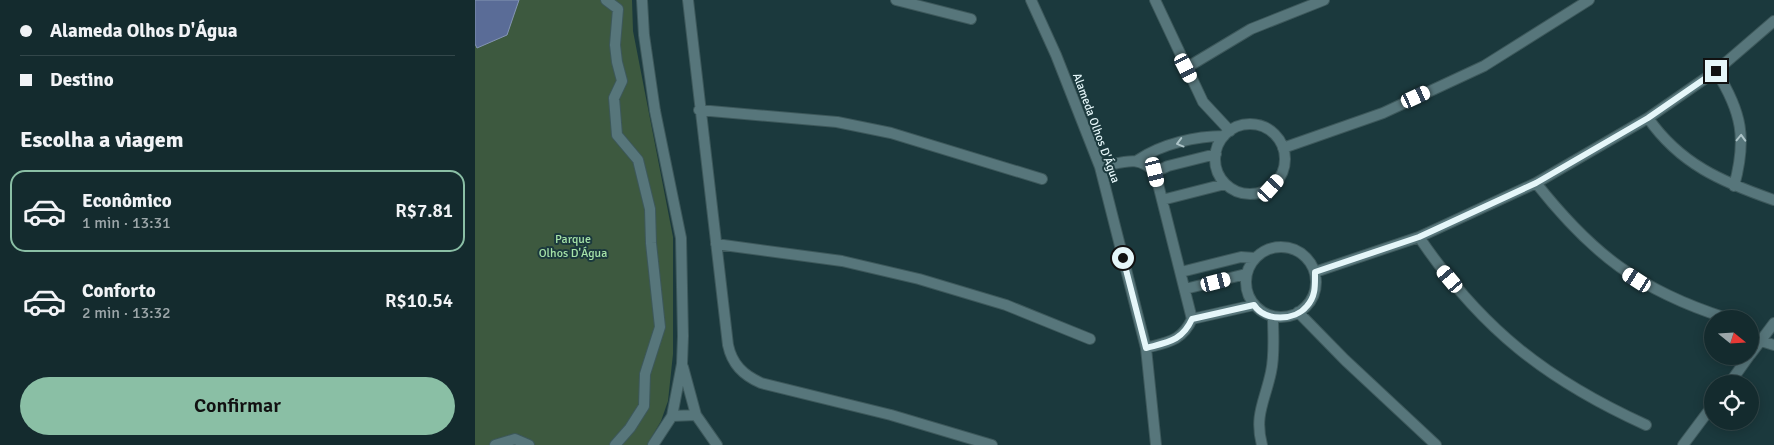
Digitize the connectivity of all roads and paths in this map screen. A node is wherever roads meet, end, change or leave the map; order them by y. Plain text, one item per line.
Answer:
1 (606, 0) edge
2 (642, 0) edge
3 (688, 0) edge
4 (897, 0) edge
5 (1031, 0) edge
6 (1155, 0) edge
7 (1324, 0) edge
8 (1589, 0) edge
9 (971, 19) dead end
10 (1774, 21) edge
11 (1186, 68) junction
12 (1716, 71) junction
13 (699, 110) junction
14 (1648, 118) junction
15 (1227, 134) junction
16 (1283, 148) junction
17 (1216, 154) junction
18 (1138, 160) junction
19 (1100, 167) junction
20 (1155, 172) junction
21 (1042, 179) dead end
22 (1536, 183) junction
23 (1225, 184) junction
24 (1734, 186) junction
25 (1162, 200) junction
26 (1774, 200) edge
27 (1419, 237) junction
28 (716, 244) junction
29 (1255, 258) junction
30 (1181, 272) junction
31 (1315, 272) junction
32 (1246, 274) junction
33 (1185, 289) junction
34 (1254, 305) junction
35 (1704, 311) edge
36 (1298, 312) junction
37 (1273, 317) junction
38 (1192, 319) junction
39 (1774, 323) edge
40 (1089, 339) dead end
41 (1761, 341) junction
42 (1759, 344) edge
43 (1774, 345) edge
44 (1146, 348) junction
45 (682, 364) junction
46 (696, 415) junction
47 (672, 416) junction
48 (1704, 417) edge
49 (1646, 425) dead end
50 (495, 445) edge
51 (529, 445) edge
52 (615, 445) edge
53 (653, 445) edge
54 (717, 445) edge
55 (992, 445) edge
56 (1156, 445) edge
57 (1262, 445) edge
58 (1436, 445) edge
59 (1683, 445) edge

1 - 52 street
2 - 45 street
3 - 13 street
4 - 9 street
5 - 19 street, Alameda Olhos D'Água
6 - 11 street
7 - 11 street
8 - 16 street
10 - 12 street
11 - 15 street
12 - 14 street
24 -> 12 street
13 - 21 street
13 - 28 street
14 - 22 street
14 - 24 street
15 - 16 street
15 - 17 street
15 -> 18 street
16 - 23 street
17 - 20 street
17 - 23 street
18 - 19 street
18 - 20 street
19 - 44 street, Alameda Olhos D'Água
20 - 25 street
22 - 27 street
22 - 35 street
23 - 25 street
24 - 26 street
25 - 30 street
27 - 31 street
27 - 49 street
28 - 40 street
28 - 55 street
29 - 30 street
29 - 31 street
29 - 32 street
30 - 33 street
31 - 36 street
32 - 33 street
32 - 34 street
33 - 38 street
34 - 37 street
34 - 38 street
36 - 37 street
36 - 58 street
37 - 57 street
38 - 44 street
39 - 41 street
41 - 42 street
41 - 43 street
44 - 56 street, Alameda Olhos D'Água
45 - 46 street
45 - 47 street
46 - 47 street
46 - 54 street
47 - 53 street
48 - 59 street
50 - 51 street

